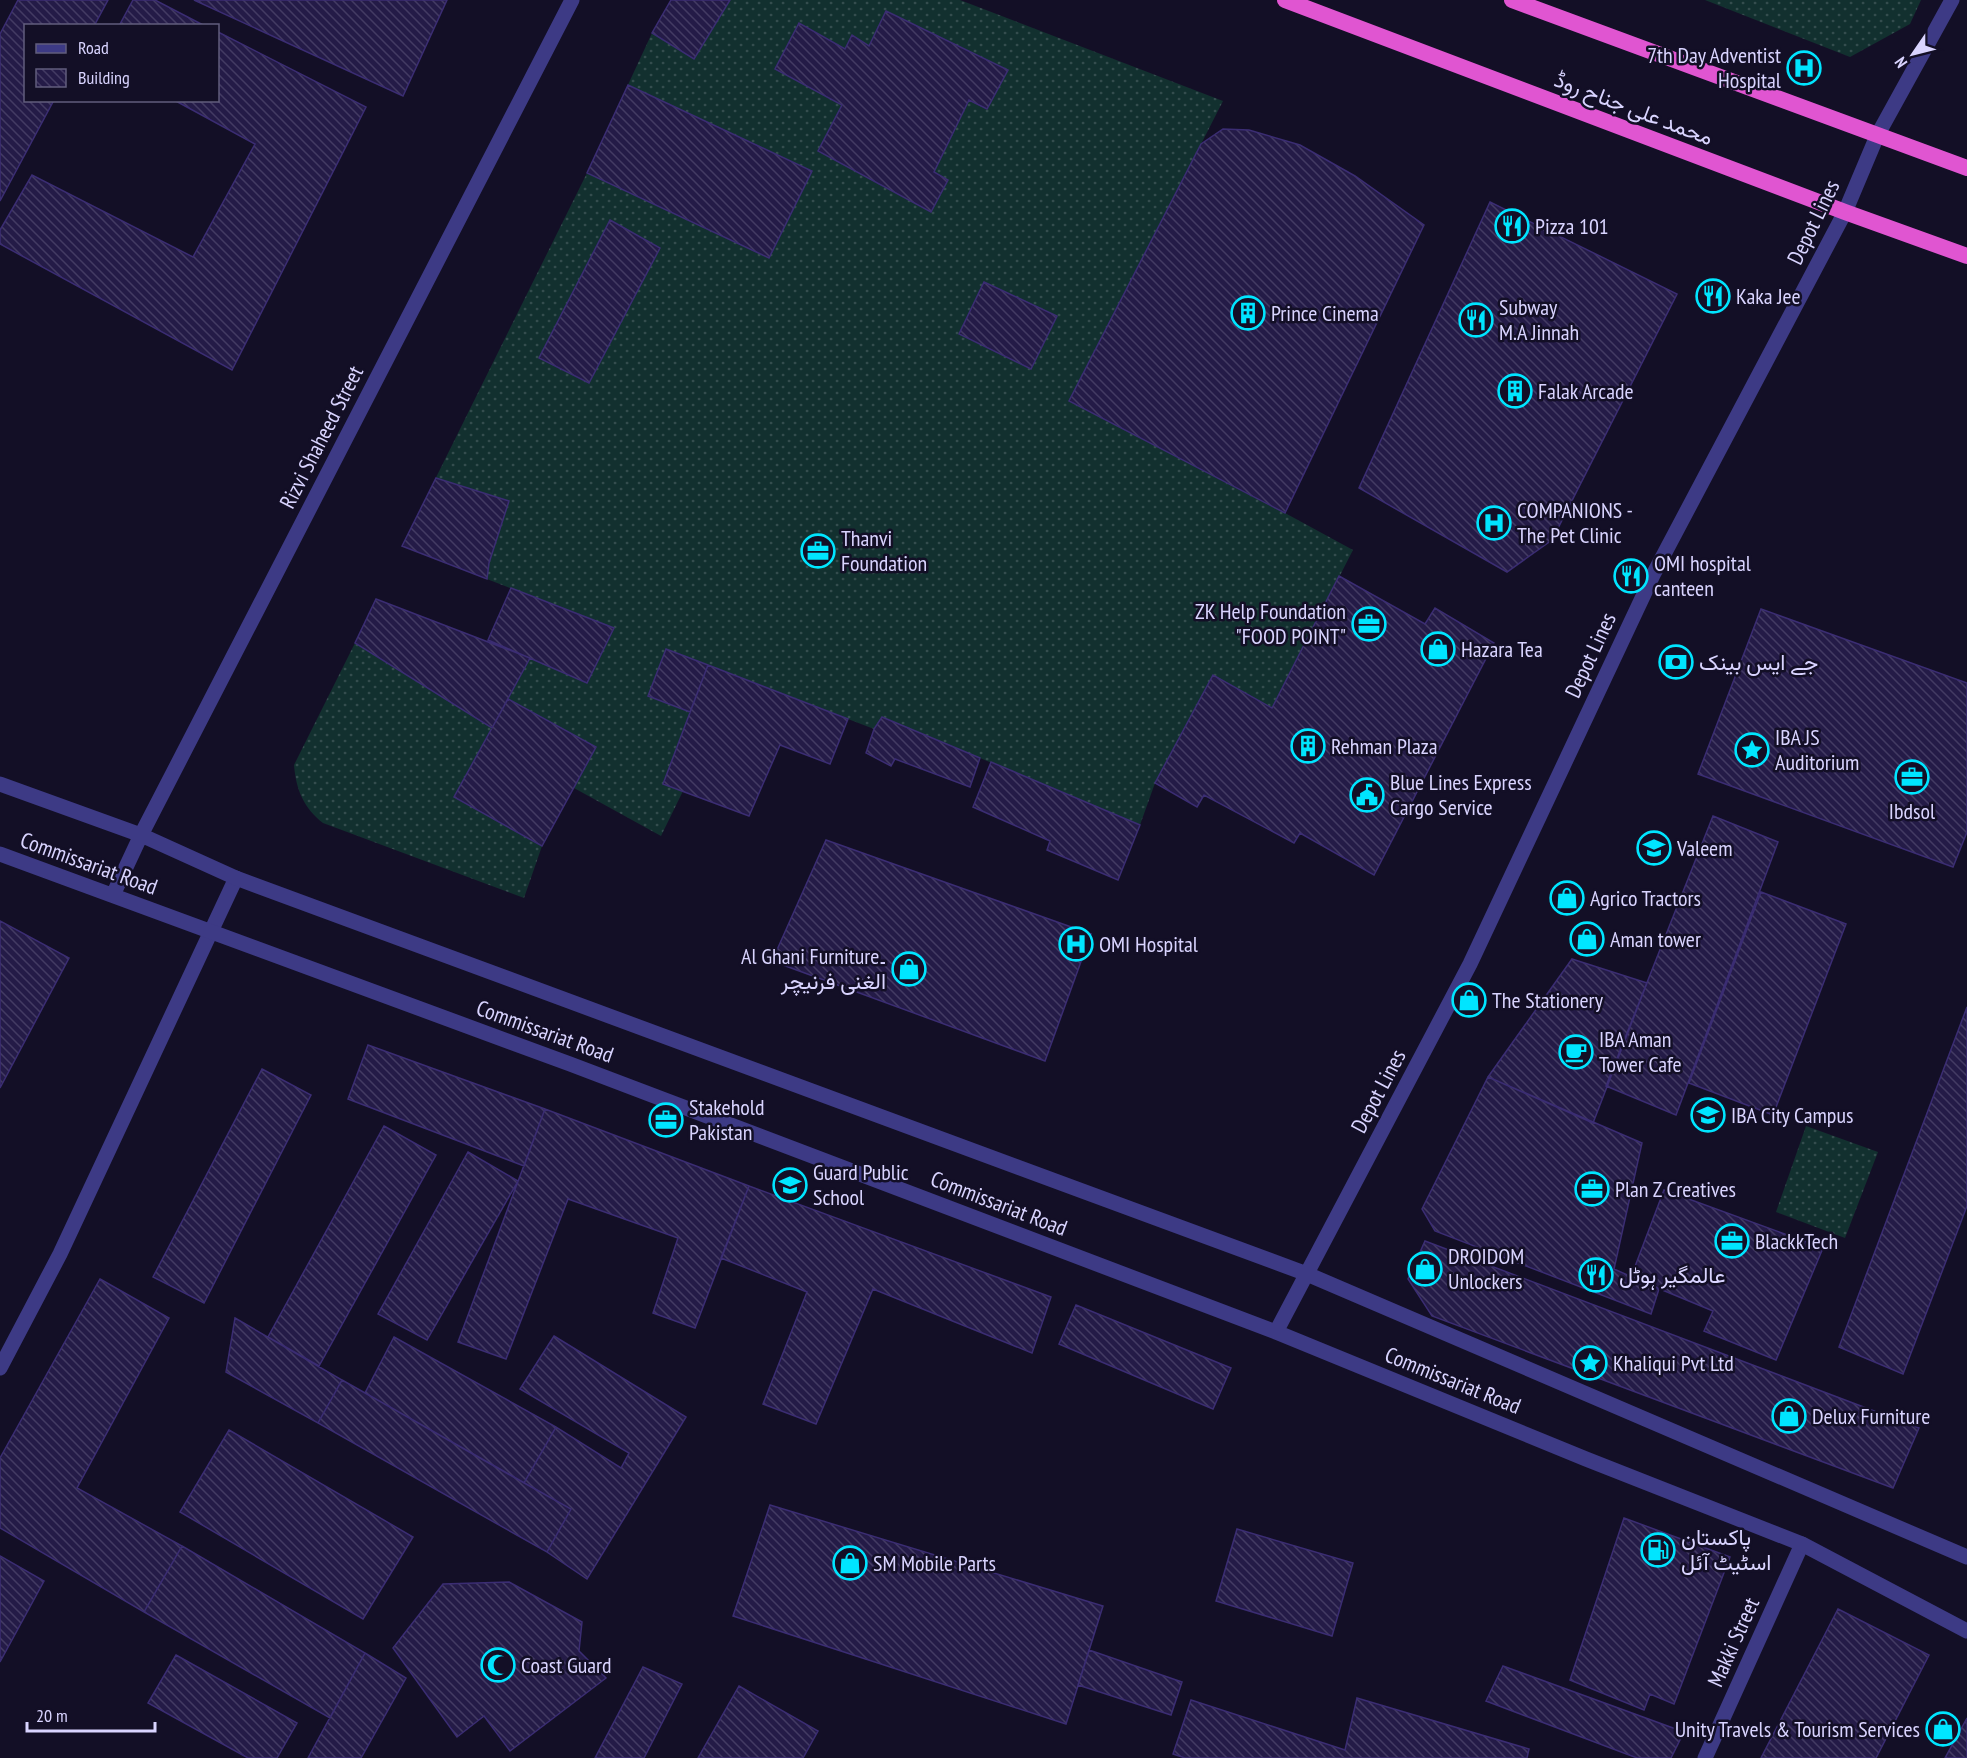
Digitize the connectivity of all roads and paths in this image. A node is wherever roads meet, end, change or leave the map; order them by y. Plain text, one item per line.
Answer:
1 (572, 0) edge
2 (1285, 0) edge
3 (1512, 0) edge
4 (1952, 0) edge
5 (1877, 136) junction
6 (1967, 168) edge
7 (1845, 212) junction
8 (1967, 256) edge
9 (0, 784) edge
10 (141, 835) junction
11 (0, 855) edge
12 (236, 878) junction
13 (113, 895) junction
14 (209, 932) junction
15 (1307, 1274) junction
16 (1276, 1332) junction
17 (0, 1368) edge
18 (1802, 1544) junction
19 (1967, 1557) edge
20 (1967, 1631) edge
21 (1705, 1758) edge

1 - 10 street, Rizvi Shaheed Street
2 - 7 highway, محمد علی جناح روڈ
3 - 5 highway
4 - 5 street, Depot Lines
5 - 6 highway
5 - 7 street, Depot Lines
7 - 8 highway, محمد علی جناح روڈ
7 - 15 street, Depot Lines
9 - 10 street, Commissariat Road
10 - 12 street, Commissariat Road
10 - 13 street, Rizvi Shaheed Street
11 - 13 street, Commissariat Road
12 - 14 street
12 - 15 street, Commissariat Road
13 - 14 street, Commissariat Road
14 - 16 street, Commissariat Road
14 - 17 street
15 - 16 street, Depot Lines
15 - 19 street, Commissariat Road
16 - 18 street, Commissariat Road
18 - 20 street, Commissariat Road
18 - 21 street, Makki Street

